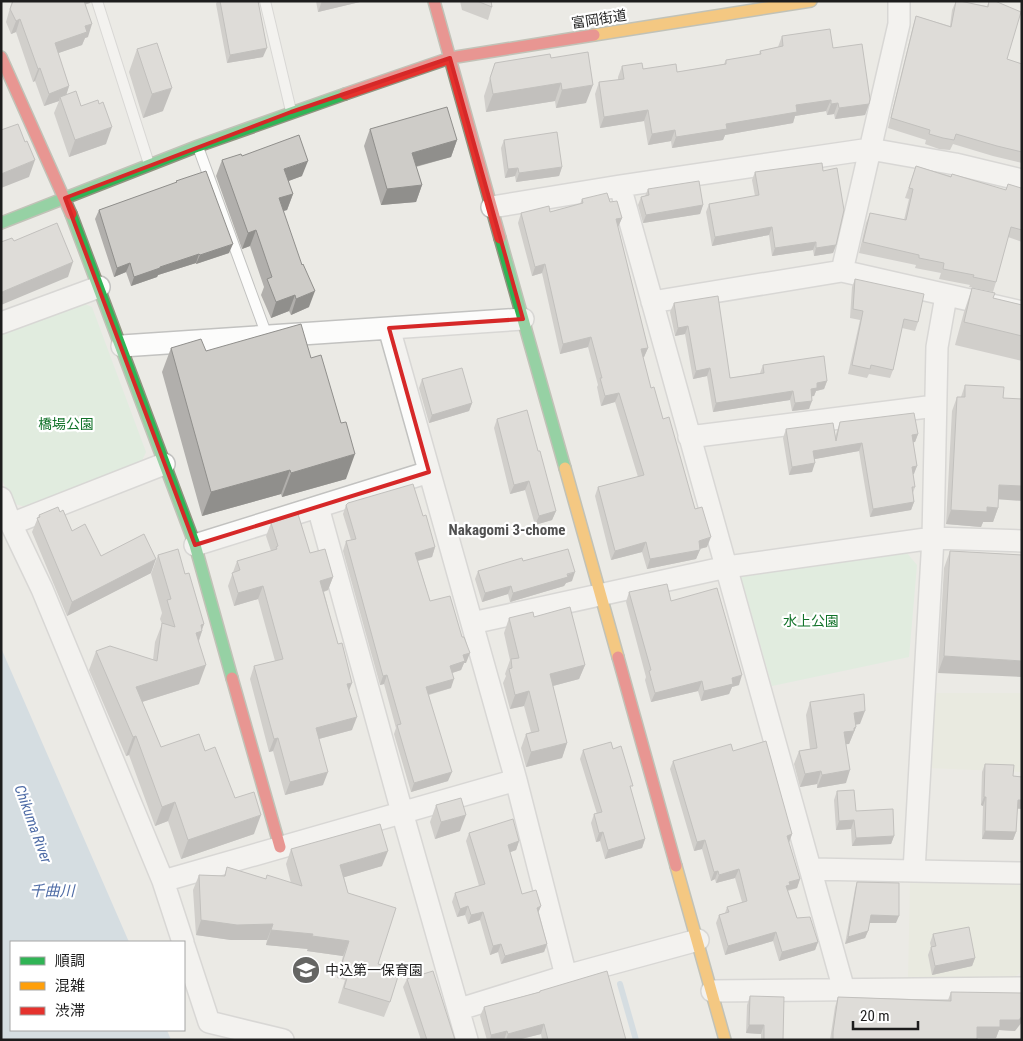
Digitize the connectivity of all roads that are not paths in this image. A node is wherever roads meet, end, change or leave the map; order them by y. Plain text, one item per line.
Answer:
1 (97, 1) edge
2 (265, 1) edge
3 (434, 1) edge
4 (811, 1) edge
5 (899, 1) edge
6 (1, 57) edge
7 (450, 58) junction
8 (291, 112) junction
9 (198, 146) junction
10 (870, 149) junction
11 (149, 165) junction
12 (1022, 180) edge
13 (620, 186) junction
14 (66, 198) junction
15 (492, 208) junction
16 (1, 222) edge
17 (842, 271) junction
18 (99, 287) junction
19 (946, 296) junction
20 (652, 302) junction
21 (1022, 312) edge
22 (523, 320) junction
23 (1, 323) edge
24 (389, 328) junction
25 (267, 336) junction
26 (122, 346) junction
27 (934, 406) junction
28 (689, 437) junction
29 (164, 464) junction
30 (429, 472) junction
31 (1, 498) edge
32 (318, 507) junction
33 (11, 524) junction
34 (933, 538) junction
35 (1022, 541) edge
36 (195, 545) junction
37 (726, 567) junction
38 (601, 595) junction
39 (472, 623) junction
40 (516, 780) junction
41 (402, 812) junction
42 (280, 847) junction
43 (812, 869) junction
44 (914, 871) junction
45 (1022, 873) edge
46 (163, 881) junction
47 (698, 940) junction
48 (182, 941) edge
49 (185, 949) edge
50 (566, 976) junction
51 (1022, 988) edge
52 (844, 990) junction
53 (712, 991) junction
54 (460, 1008) junction
55 (213, 1031) edge
56 (283, 1040) edge
57 (468, 1040) edge
58 (725, 1040) edge

1 - 11 lane
2 - 8 lane
3 - 7 main road
4 - 7 main road, 富岡街道
5 - 10 street
6 - 14 main road
7 - 8 main road, 富岡街道
7 - 15 main road
8 - 9 main road, 富岡街道
9 - 11 main road, 富岡街道
9 - 25 lane
10 - 12 street
10 - 13 street
10 - 17 street
11 - 14 main road, 富岡街道
13 - 15 street
13 - 20 street
14 - 16 main road, 富岡街道
14 - 18 main road
15 - 22 main road
17 - 19 street
17 - 20 street
18 - 23 street
18 - 26 main road
19 - 21 street
19 - 27 street
20 - 28 street
22 - 24 street
22 - 38 main road
24 - 25 street
24 - 30 street
25 - 26 street
26 - 29 main road
27 - 28 street
27 - 34 street
28 - 37 street
29 - 33 street
29 - 36 main road
30 - 32 street
30 - 39 street
31 - 33 street
32 - 36 street
32 - 41 street
33 - 46 street
34 - 35 street
34 - 37 street
34 - 44 street
36 - 42 main road
37 - 38 street
37 - 43 street
38 - 39 street
38 - 47 main road
39 - 40 street
40 - 41 street
40 - 50 street
41 - 42 street
41 - 54 street
42 - 46 street
43 - 44 street
43 - 52 street
44 - 45 street
46 - 48 street
47 - 50 street
47 - 53 main road
49 - 55 street
50 - 54 street
51 - 52 street
52 - 53 street
53 - 58 main road
54 - 57 street
55 - 56 street

